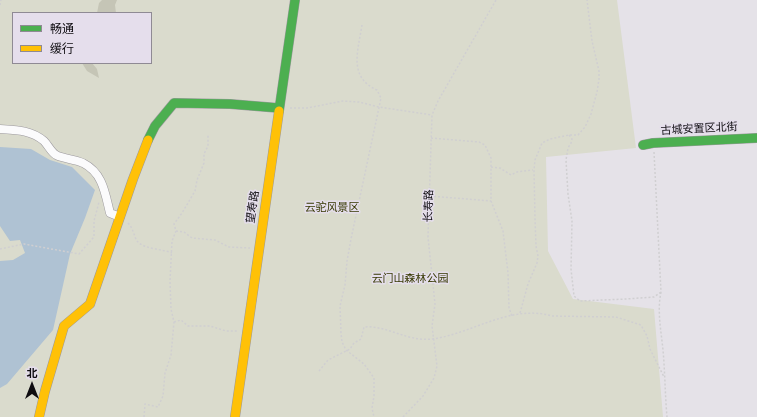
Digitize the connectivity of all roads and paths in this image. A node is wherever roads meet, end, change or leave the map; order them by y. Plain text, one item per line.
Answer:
1 (1, 0) edge
2 (295, 0) edge
3 (496, 0) edge
4 (587, 0) edge
5 (0, 5) edge
6 (362, 25) dead end
7 (379, 107) junction
8 (280, 108) junction
9 (432, 115) junction
10 (0, 129) edge
11 (208, 134) dead end
12 (569, 135) junction
13 (431, 138) junction
14 (757, 138) edge
15 (653, 143) junction
16 (643, 145) dead end
17 (491, 167) junction
18 (534, 170) junction
19 (104, 190) junction
20 (430, 196) junction
21 (491, 201) junction
22 (120, 217) junction
23 (176, 231) junction
24 (0, 248) edge
25 (259, 249) junction
26 (172, 253) junction
27 (661, 292) junction
28 (520, 314) junction
29 (512, 316) junction
30 (174, 322) junction
31 (247, 334) junction
32 (434, 338) junction
33 (346, 350) junction
34 (319, 371) dead end
35 (664, 377) junction
36 (39, 417) edge
37 (144, 417) edge
38 (235, 417) edge
39 (374, 417) edge
40 (403, 417) edge
41 (667, 417) edge

1 - 5 path
2 - 8 street, 望寿路
3 - 9 path, 长寿路
4 - 12 path
6 - 7 path
7 - 8 path
7 - 9 path
7 - 33 path
8 - 22 street
8 - 25 street, 望寿路
9 - 13 path, 长寿路
10 - 19 street
11 - 23 path
12 - 18 path
12 - 27 path
13 - 17 path
13 - 20 path, 长寿路
14 - 15 street, 古城安置区北街
15 - 16 street, 古城安置区北街
15 - 27 path
17 - 18 path
17 - 21 path
18 - 28 path
19 - 22 street
19 - 24 path
20 - 21 path
20 - 32 path, 长寿路
21 - 29 path
22 - 26 path
22 - 36 street
23 - 25 path
23 - 26 path
25 - 31 street, 望寿路
26 - 30 path
27 - 35 path
28 - 29 path
28 - 35 path
29 - 32 path
30 - 31 path
30 - 37 path
31 - 38 street, 望寿路
32 - 33 path
32 - 40 path, 长寿路
33 - 34 path
33 - 39 path
35 - 41 path

